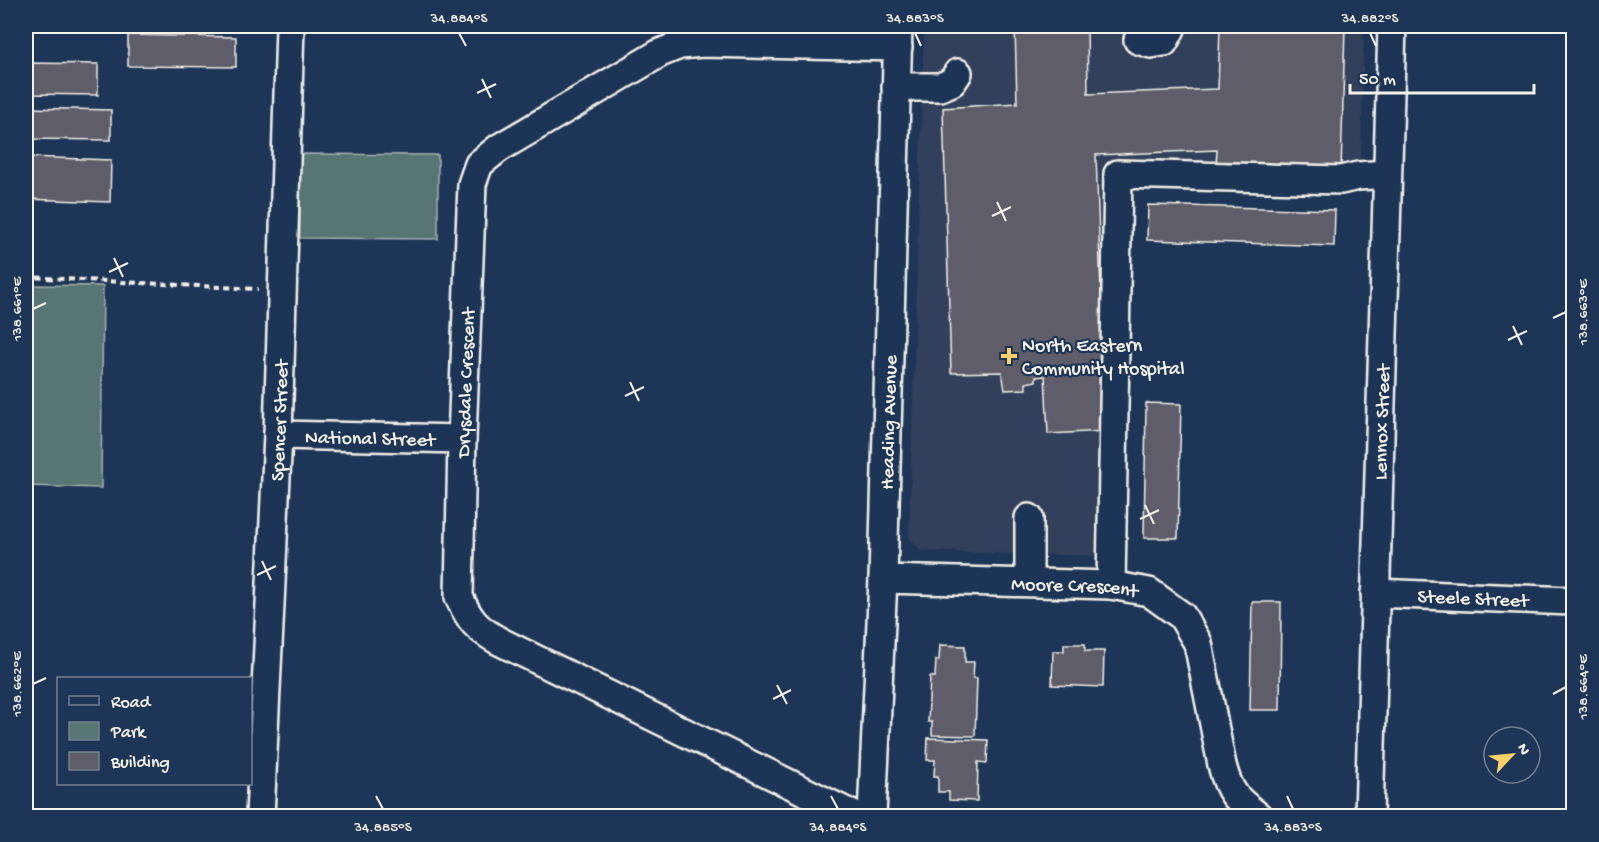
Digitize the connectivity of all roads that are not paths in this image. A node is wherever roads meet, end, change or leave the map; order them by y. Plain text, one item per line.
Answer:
1 (290, 26) edge
2 (1172, 26) edge
3 (1392, 26) edge
4 (898, 36) edge
5 (1138, 40) dead end
6 (958, 73) dead end
7 (896, 87) junction
8 (1387, 174) junction
9 (278, 435) junction
10 (462, 439) junction
11 (1029, 518) dead end
12 (883, 579) junction
13 (1029, 582) junction
14 (1111, 585) junction
15 (1375, 593) junction
16 (1570, 601) dead end
17 (260, 816) edge
18 (855, 816) edge
19 (872, 816) edge
20 (1258, 816) edge
21 (1369, 816) edge

1 - 9 street, Spencer Street
2 - 5 street
3 - 8 street, Lennox Street
4 - 7 street, Heading Avenue
4 - 10 street, Drysdale Crescent
6 - 7 street
7 - 12 street, Heading Avenue
8 - 14 street
8 - 15 street, Lennox Street
9 - 10 street, National Street
9 - 17 street, Spencer Street
10 - 18 street, Drysdale Crescent
11 - 13 street
12 - 13 street, Moore Crescent
12 - 19 street, Heading Avenue
13 - 14 street, Moore Crescent
14 - 20 street, Moore Crescent
15 - 16 street, Steele Street
15 - 21 street, Lennox Street

